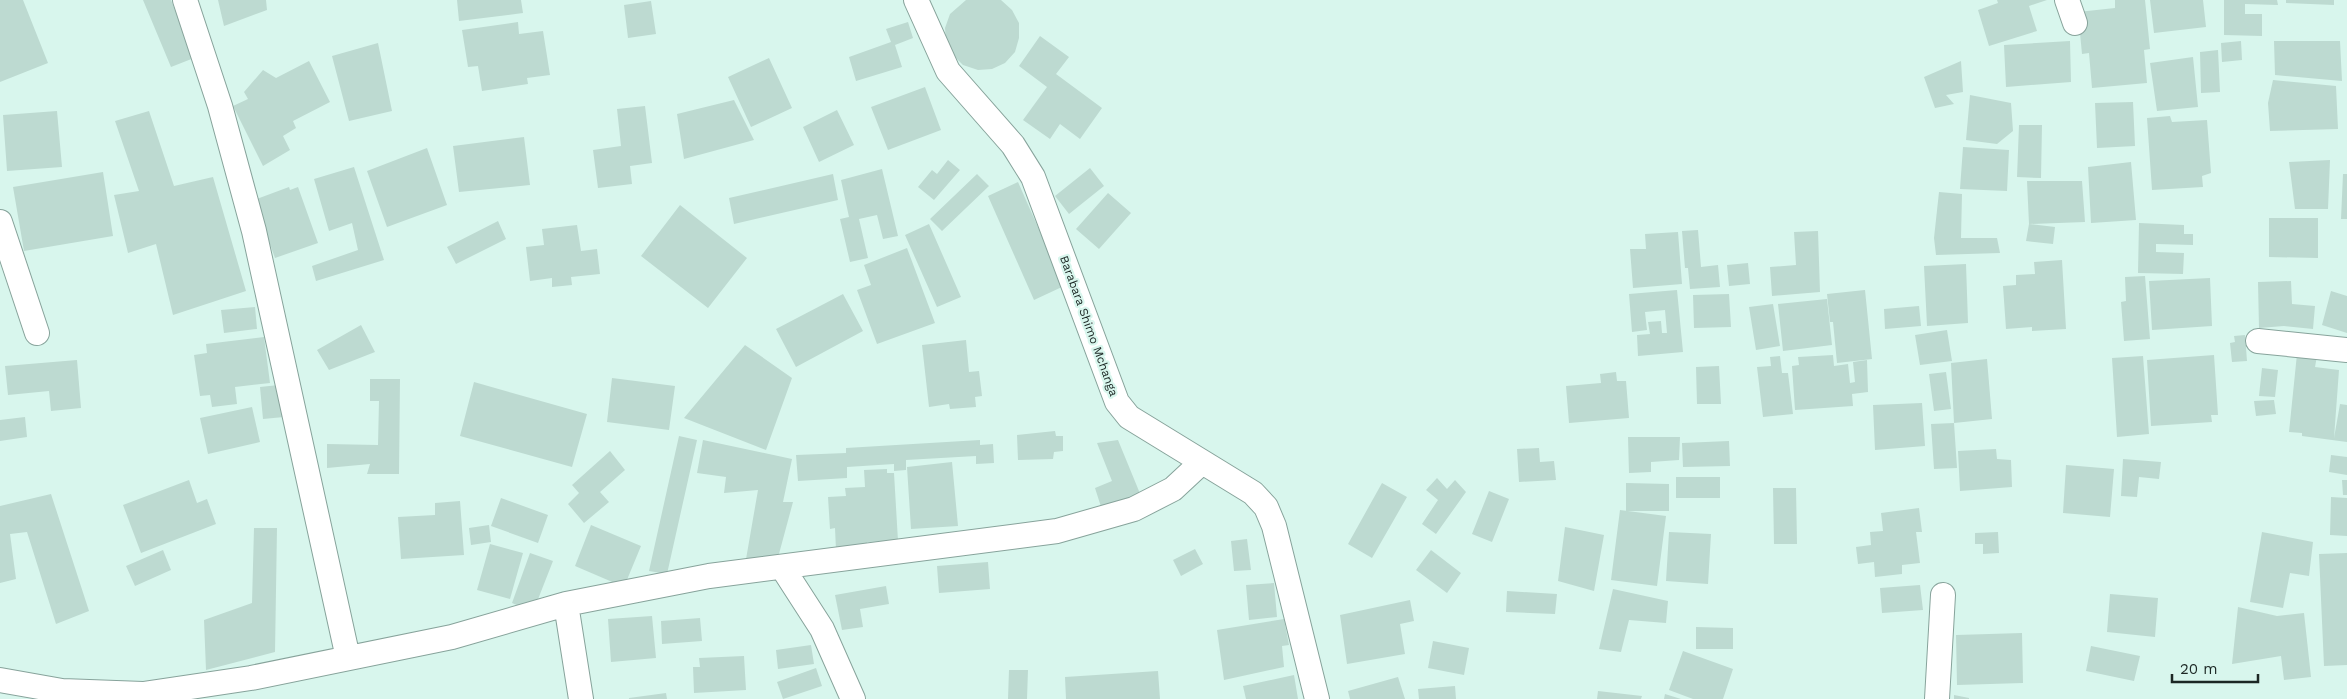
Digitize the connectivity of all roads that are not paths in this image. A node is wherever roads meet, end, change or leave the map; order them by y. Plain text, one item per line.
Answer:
1 (185, 0) edge
2 (916, 0) edge
3 (2067, 0) edge
4 (2075, 23) dead end
5 (0, 222) edge
6 (37, 333) dead end
7 (2258, 341) dead end
8 (2347, 350) edge
9 (1202, 462) junction
10 (782, 567) junction
11 (1943, 595) dead end
12 (566, 604) junction
13 (348, 658) junction
14 (0, 680) edge
15 (581, 699) edge
16 (853, 699) edge
17 (1317, 699) edge
18 (1937, 699) edge

1 - 13 street
2 - 9 street, Barabara Shimo Mchanga
3 - 4 street
5 - 6 street
7 - 8 street
9 - 10 street
9 - 17 street, Barabara Shimo Mchanga
10 - 12 street
10 - 16 street
11 - 18 street
12 - 13 street
12 - 15 street
13 - 14 street

